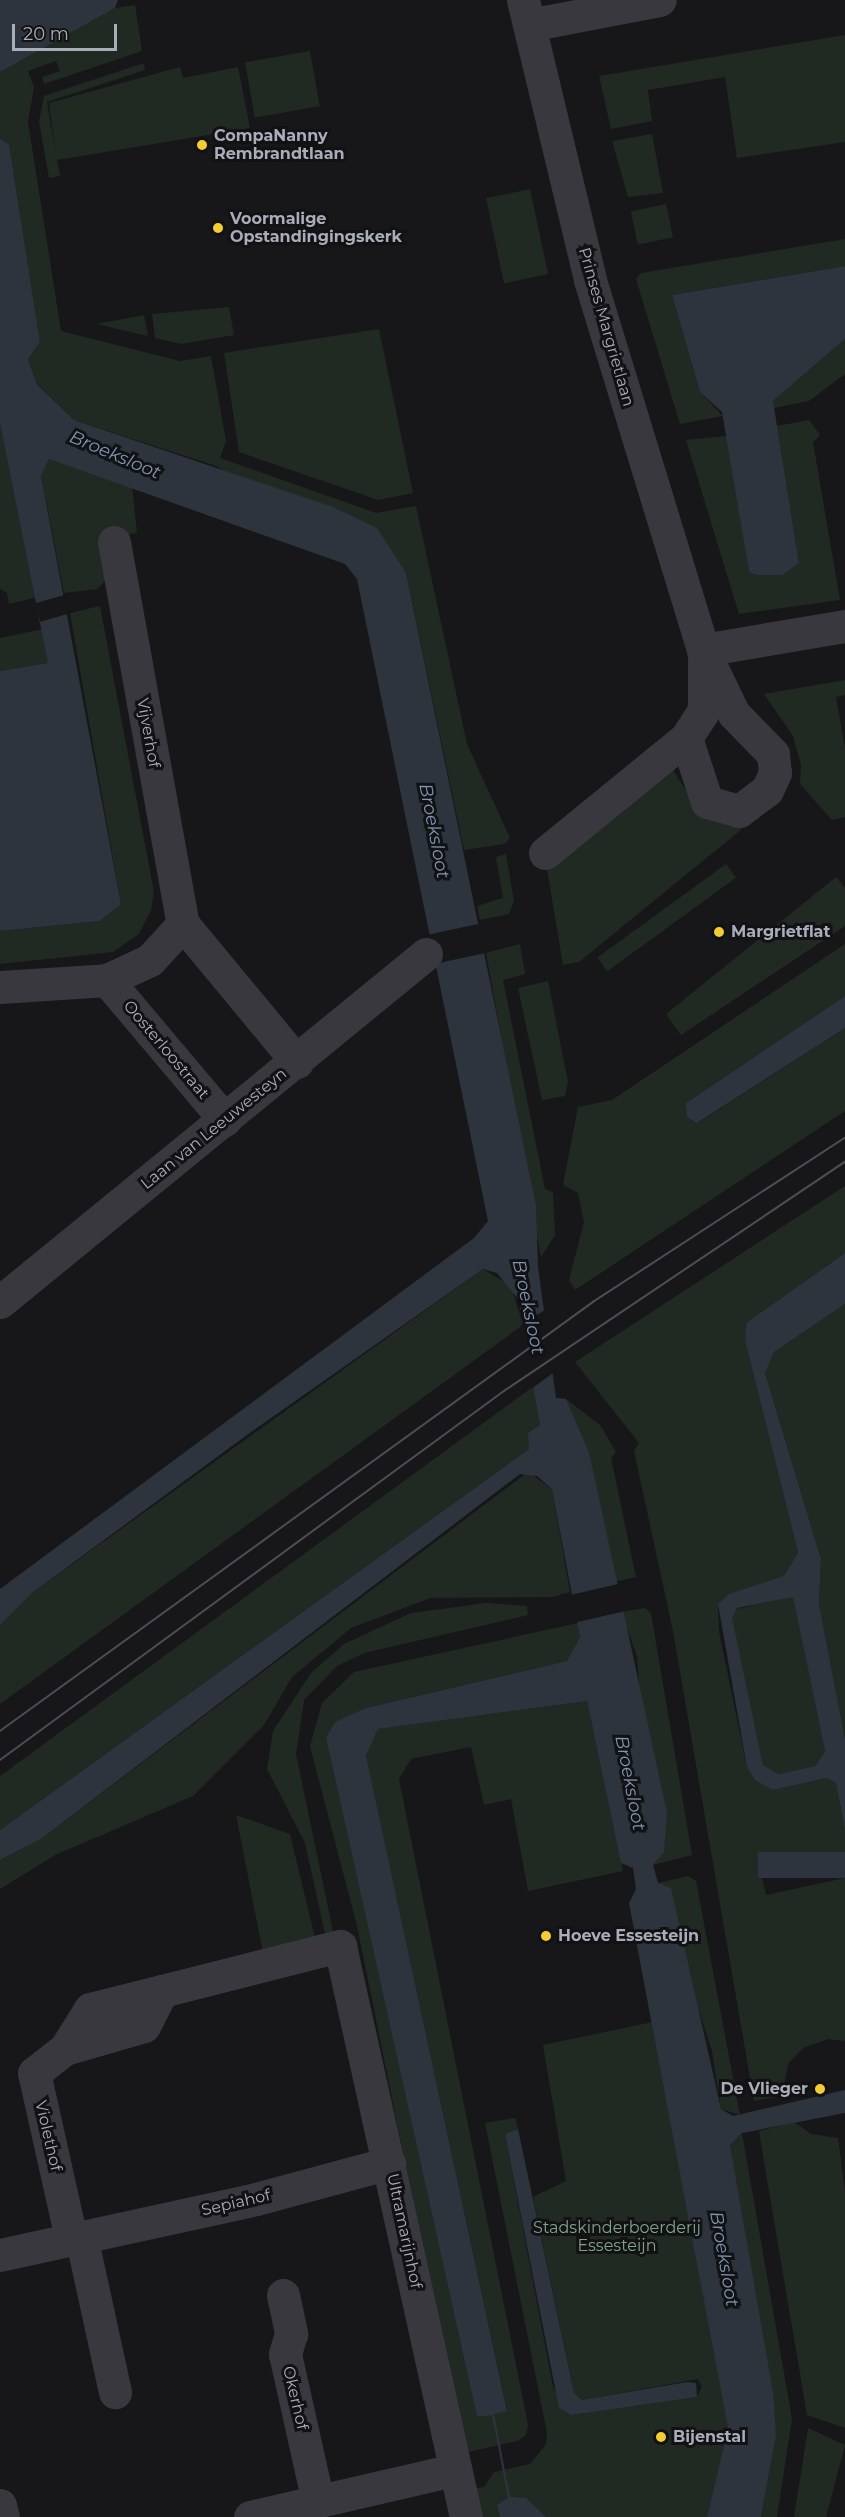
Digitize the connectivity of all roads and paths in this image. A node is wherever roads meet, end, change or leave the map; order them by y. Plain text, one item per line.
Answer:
1 (660, 0) edge
2 (526, 12) edge
3 (114, 542) dead end
4 (845, 626) edge
5 (704, 650) junction
6 (686, 738) junction
7 (545, 853) dead end
8 (183, 924) junction
9 (426, 954) dead end
10 (107, 980) junction
11 (0, 987) edge
12 (297, 1062) junction
13 (225, 1120) junction
14 (0, 1302) edge
15 (340, 1946) joint
16 (389, 2163) junction
17 (76, 2237) junction
18 (0, 2255) edge
19 (283, 2295) dead end
20 (115, 2392) dead end
21 (454, 2470) junction
22 (318, 2502) junction
23 (0, 2505) edge
24 (3, 2517) edge
25 (250, 2517) edge
26 (466, 2517) edge

1 - 2 street
2 - 5 street, Prinses Margrietlaan
3 - 8 street, Vijverhof
4 - 5 street
5 - 6 street, Prinses Margrietlaan
5 - 6 street, Prinses Margrietlaan
6 - 7 street, Prinses Margrietlaan
8 - 10 street
8 - 12 street, Vijverhof
9 - 12 street, Laan van Leeuwesteyn
10 - 11 street
10 - 13 street, Oosterloostraat
12 - 13 street, Laan van Leeuwesteyn
13 - 14 street, Laan van Leeuwesteyn
15 - 16 street, Ultramarijnhof
15 - 17 street, Violethof
16 - 17 street, Sepiahof
16 - 21 street, Ultramarijnhof
17 - 18 street, Sepiahof
17 - 20 street
19 - 22 street, Okerhof
21 - 22 street
21 - 26 street, Ultramarijnhof
22 - 25 street
23 - 24 street

